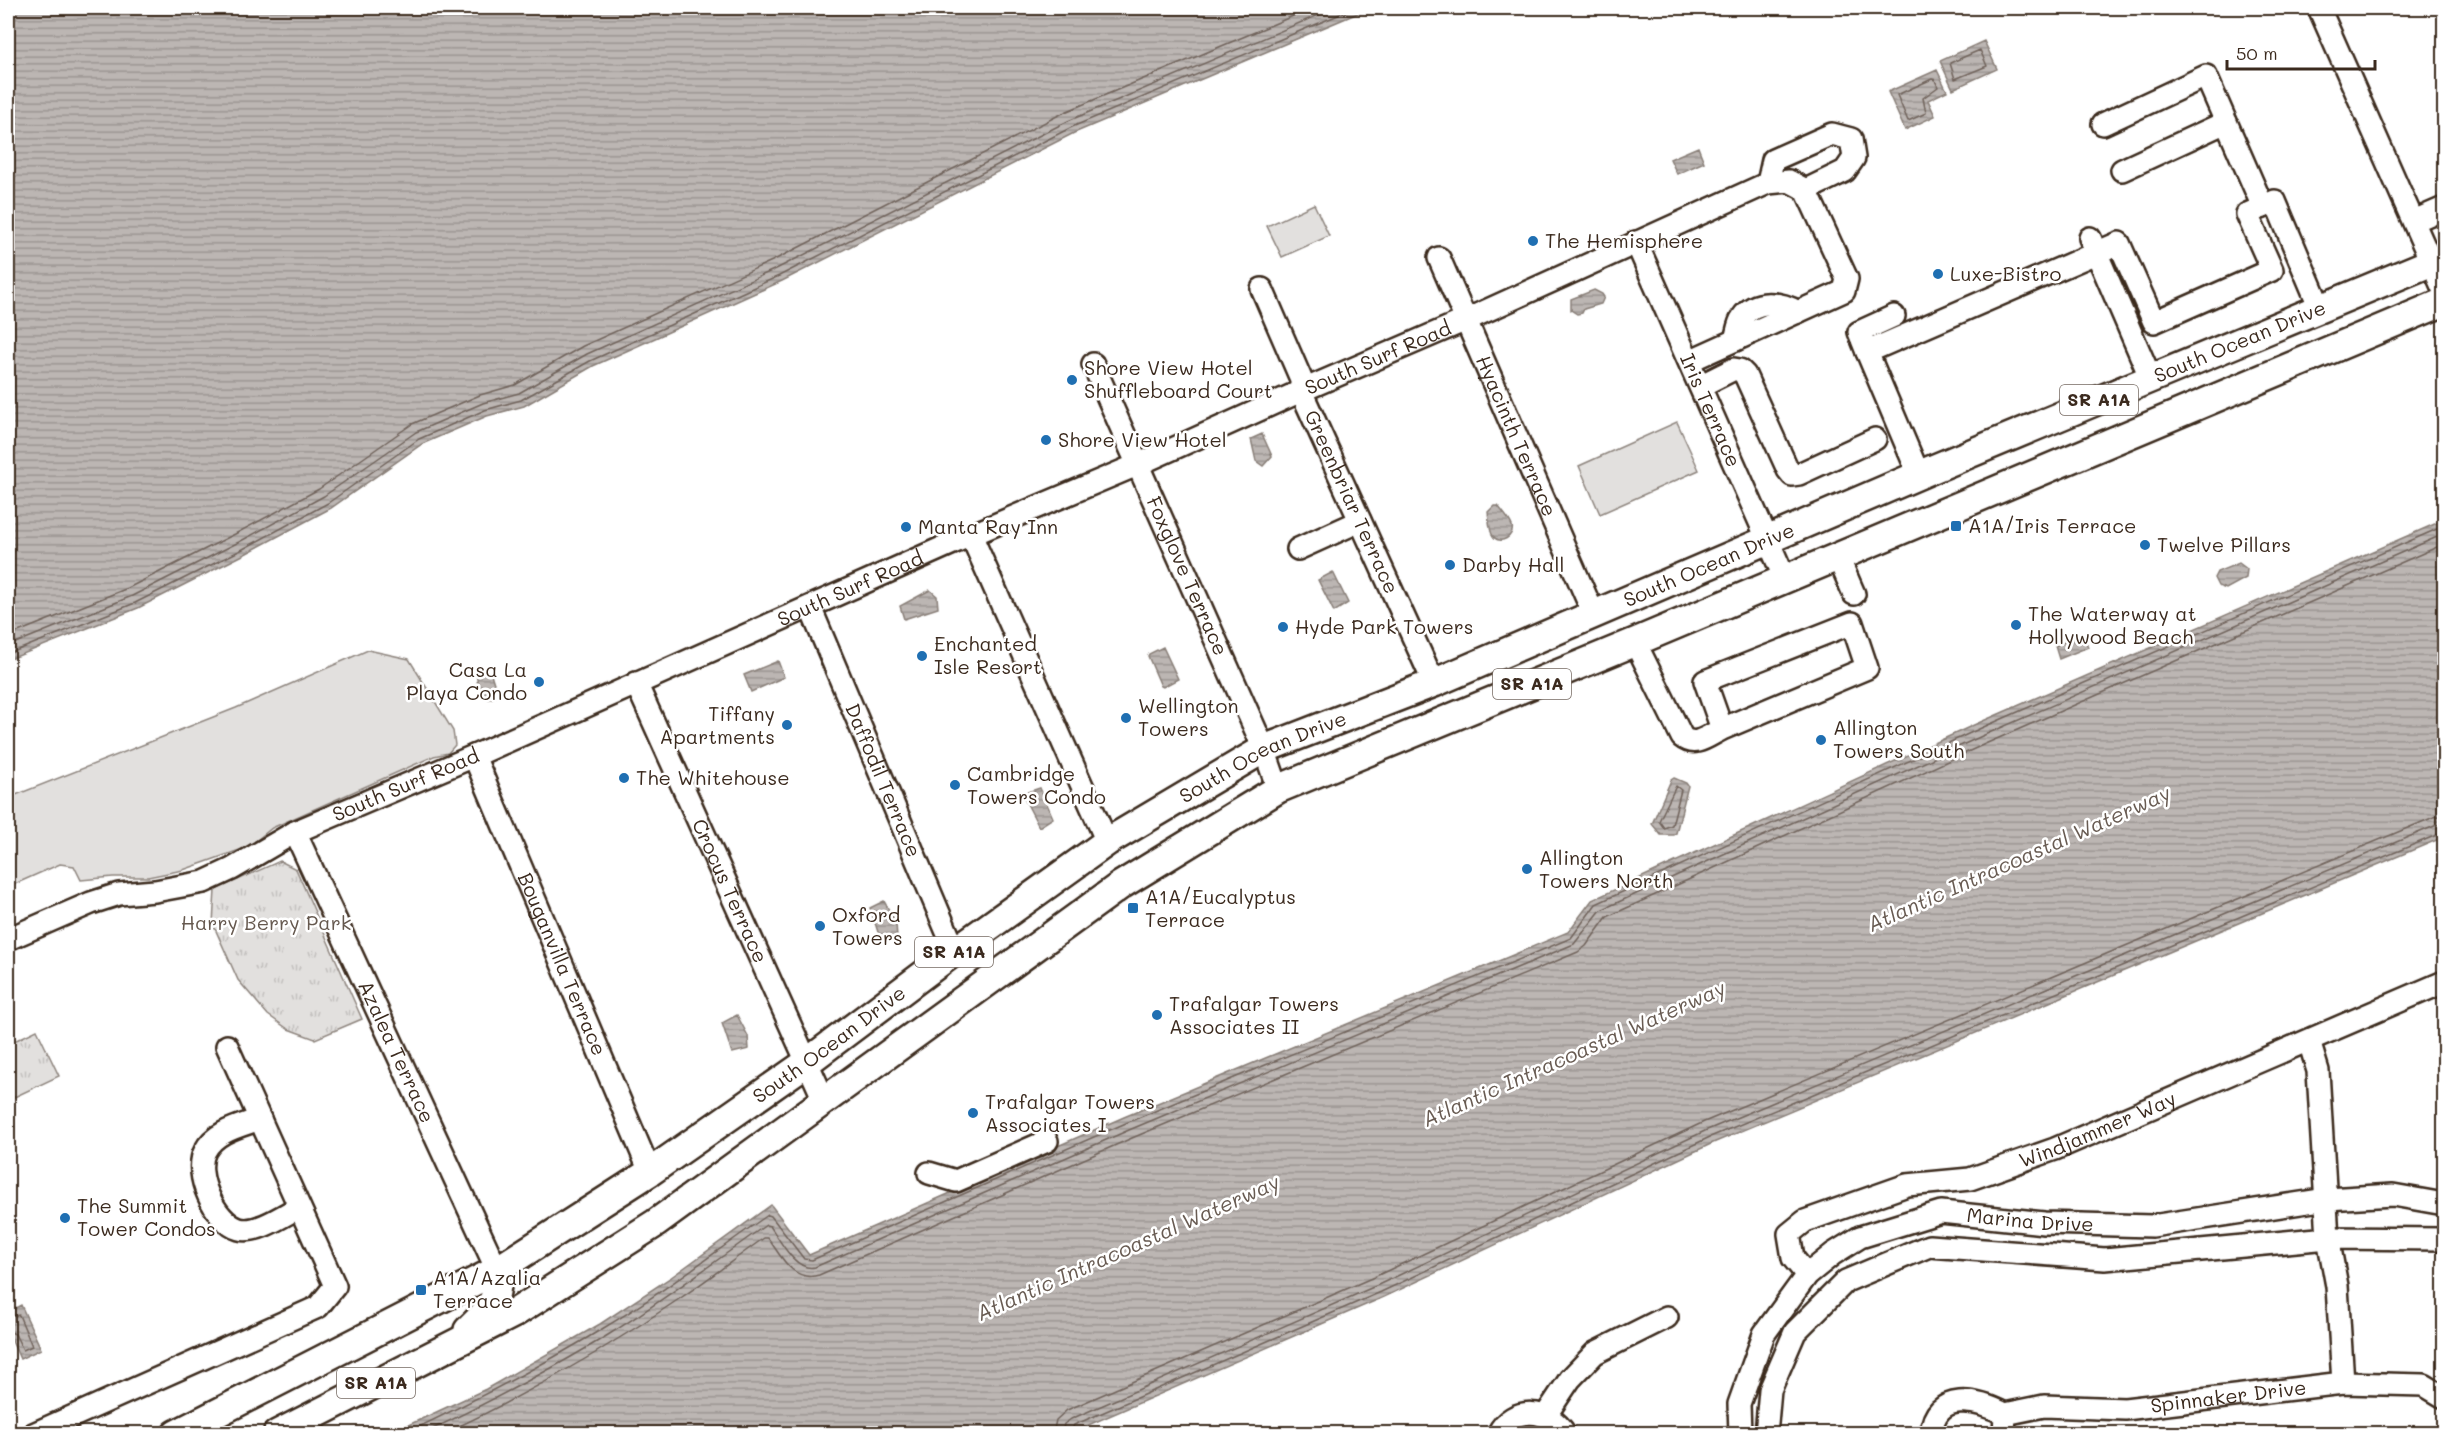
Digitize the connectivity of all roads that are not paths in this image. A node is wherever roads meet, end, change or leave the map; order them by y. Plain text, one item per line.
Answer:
1 (2319, 8) edge
2 (2226, 122) junction
3 (2103, 124) dead end
4 (2122, 170) dead end
5 (1768, 183) junction
6 (1798, 186) junction
7 (2269, 204) junction
8 (2445, 208) edge
9 (2414, 221) junction
10 (1636, 242) junction
11 (2093, 246) junction
12 (1439, 258) dead end
13 (2438, 259) edge
14 (1262, 289) dead end
15 (2445, 291) edge
16 (2445, 302) edge
17 (2320, 309) junction
18 (1894, 316) dead end
19 (1467, 320) junction
20 (1867, 352) junction
21 (1689, 361) junction
22 (1094, 364) dead end
23 (2151, 379) junction
24 (1700, 387) junction
25 (1301, 391) junction
26 (1875, 439) dead end
27 (1137, 465) junction
28 (1919, 475) junction
29 (1360, 521) junction
30 (970, 535) junction
31 (1768, 541) junction
32 (1298, 549) dead end
33 (1838, 558) junction
34 (1785, 579) junction
35 (1854, 594) dead end
36 (810, 608) junction
37 (1594, 615) junction
38 (1635, 642) junction
39 (636, 683) junction
40 (1434, 683) junction
41 (1722, 729) junction
42 (1264, 749) junction
43 (474, 756) junction
44 (1278, 789) junction
45 (295, 832) junction
46 (1107, 842) junction
47 (8, 939) edge
48 (955, 951) junction
49 (2445, 982) edge
50 (2309, 1041) junction
51 (227, 1046) dead end
52 (806, 1063) junction
53 (824, 1100) junction
54 (260, 1119) junction
55 (1047, 1141) dead end
56 (650, 1172) junction
57 (929, 1173) dead end
58 (2327, 1199) junction
59 (2445, 1204) edge
60 (299, 1207) junction
61 (2328, 1238) junction
62 (2445, 1239) edge
63 (497, 1270) junction
64 (1807, 1275) junction
65 (1667, 1317) dead end
66 (422, 1360) junction
67 (2343, 1383) junction
68 (2445, 1397) edge
69 (1546, 1415) junction
70 (2005, 1424) edge
71 (67, 1427) edge
72 (33, 1434) edge
73 (176, 1434) edge
74 (277, 1434) edge
75 (1498, 1434) edge
76 (1565, 1434) edge
77 (1740, 1434) edge
78 (1766, 1434) edge
79 (1931, 1434) edge

1 - 9 street
2 - 3 street
2 - 4 street
2 - 7 street
5 - 6 street, South Surf Road
5 - 6 street
5 - 10 street, South Surf Road
6 - 21 street
7 - 11 street
7 - 17 street
8 - 9 street
9 - 13 street
10 - 19 street, South Surf Road
10 - 21 street, Iris Terrace
11 - 20 street
11 - 23 street
12 - 19 street, Hyacinth Terrace
13 - 15 street
13 - 17 main road, South Ocean Drive / SR A1A
14 - 25 street, Greenbriar Terrace
16 - 33 main road, South Ocean Drive / SR A1A
17 - 23 main road, South Ocean Drive / SR A1A
18 - 20 street
19 - 25 street, South Surf Road
19 - 37 street, Hyacinth Terrace
20 - 28 street
21 - 24 street, Iris Terrace
22 - 27 street, Foxglove Terrace
23 - 28 main road, South Ocean Drive / SR A1A
24 - 26 street
24 - 31 street, Iris Terrace
25 - 27 street, South Surf Road
25 - 29 street, Greenbriar Terrace
27 - 30 street, South Surf Road
27 - 42 street, Foxglove Terrace
28 - 31 main road, South Ocean Drive / SR A1A
29 - 32 street
29 - 40 street, Greenbriar Terrace
30 - 36 street, South Surf Road
30 - 46 street
31 - 34 street, Iris Terrace
31 - 37 main road, South Ocean Drive / SR A1A
33 - 34 main road, South Ocean Drive / SR A1A
33 - 35 street
34 - 38 main road, South Ocean Drive / SR A1A
36 - 39 street, South Surf Road
36 - 48 street, Daffodil Terrace
37 - 40 main road, South Ocean Drive / SR A1A
38 - 41 street
38 - 44 main road, South Ocean Drive / SR A1A
39 - 43 street, South Surf Road
39 - 52 street, Crocus Terrace
40 - 42 main road, South Ocean Drive / SR A1A
41 - 41 street
42 - 44 street, Foxglove Terrace
42 - 46 main road, South Ocean Drive / SR A1A
43 - 45 street, South Surf Road
43 - 56 street, Bouganvilla Terrace
44 - 53 main road, South Ocean Drive / SR A1A
45 - 47 street, South Surf Road
45 - 63 street, Azalea Terrace
46 - 48 main road, South Ocean Drive / SR A1A
48 - 52 main road, South Ocean Drive / SR A1A
49 - 50 street, Windjammer Way
50 - 58 street
50 - 64 street, Windjammer Way
51 - 54 street
52 - 53 street, Crocus Terrace
52 - 56 main road, South Ocean Drive / SR A1A
53 - 66 main road, South Ocean Drive / SR A1A
54 - 60 street
54 - 60 street
55 - 57 street
56 - 63 main road, South Ocean Drive / SR A1A
58 - 59 street, Marina Drive
58 - 61 street
58 - 64 street, Marina Drive
60 - 71 street
61 - 62 street, Marina Drive
61 - 67 street
61 - 78 street, Marina Drive
63 - 66 main road
63 - 73 main road, South Ocean Drive / SR A1A
64 - 77 street, Marina Drive
65 - 69 street
66 - 74 main road, South Ocean Drive / SR A1A
67 - 68 street, Spinnaker Drive
67 - 70 street, Spinnaker Drive
69 - 75 street
69 - 76 street
70 - 79 street, Spinnaker Drive
71 - 72 street

